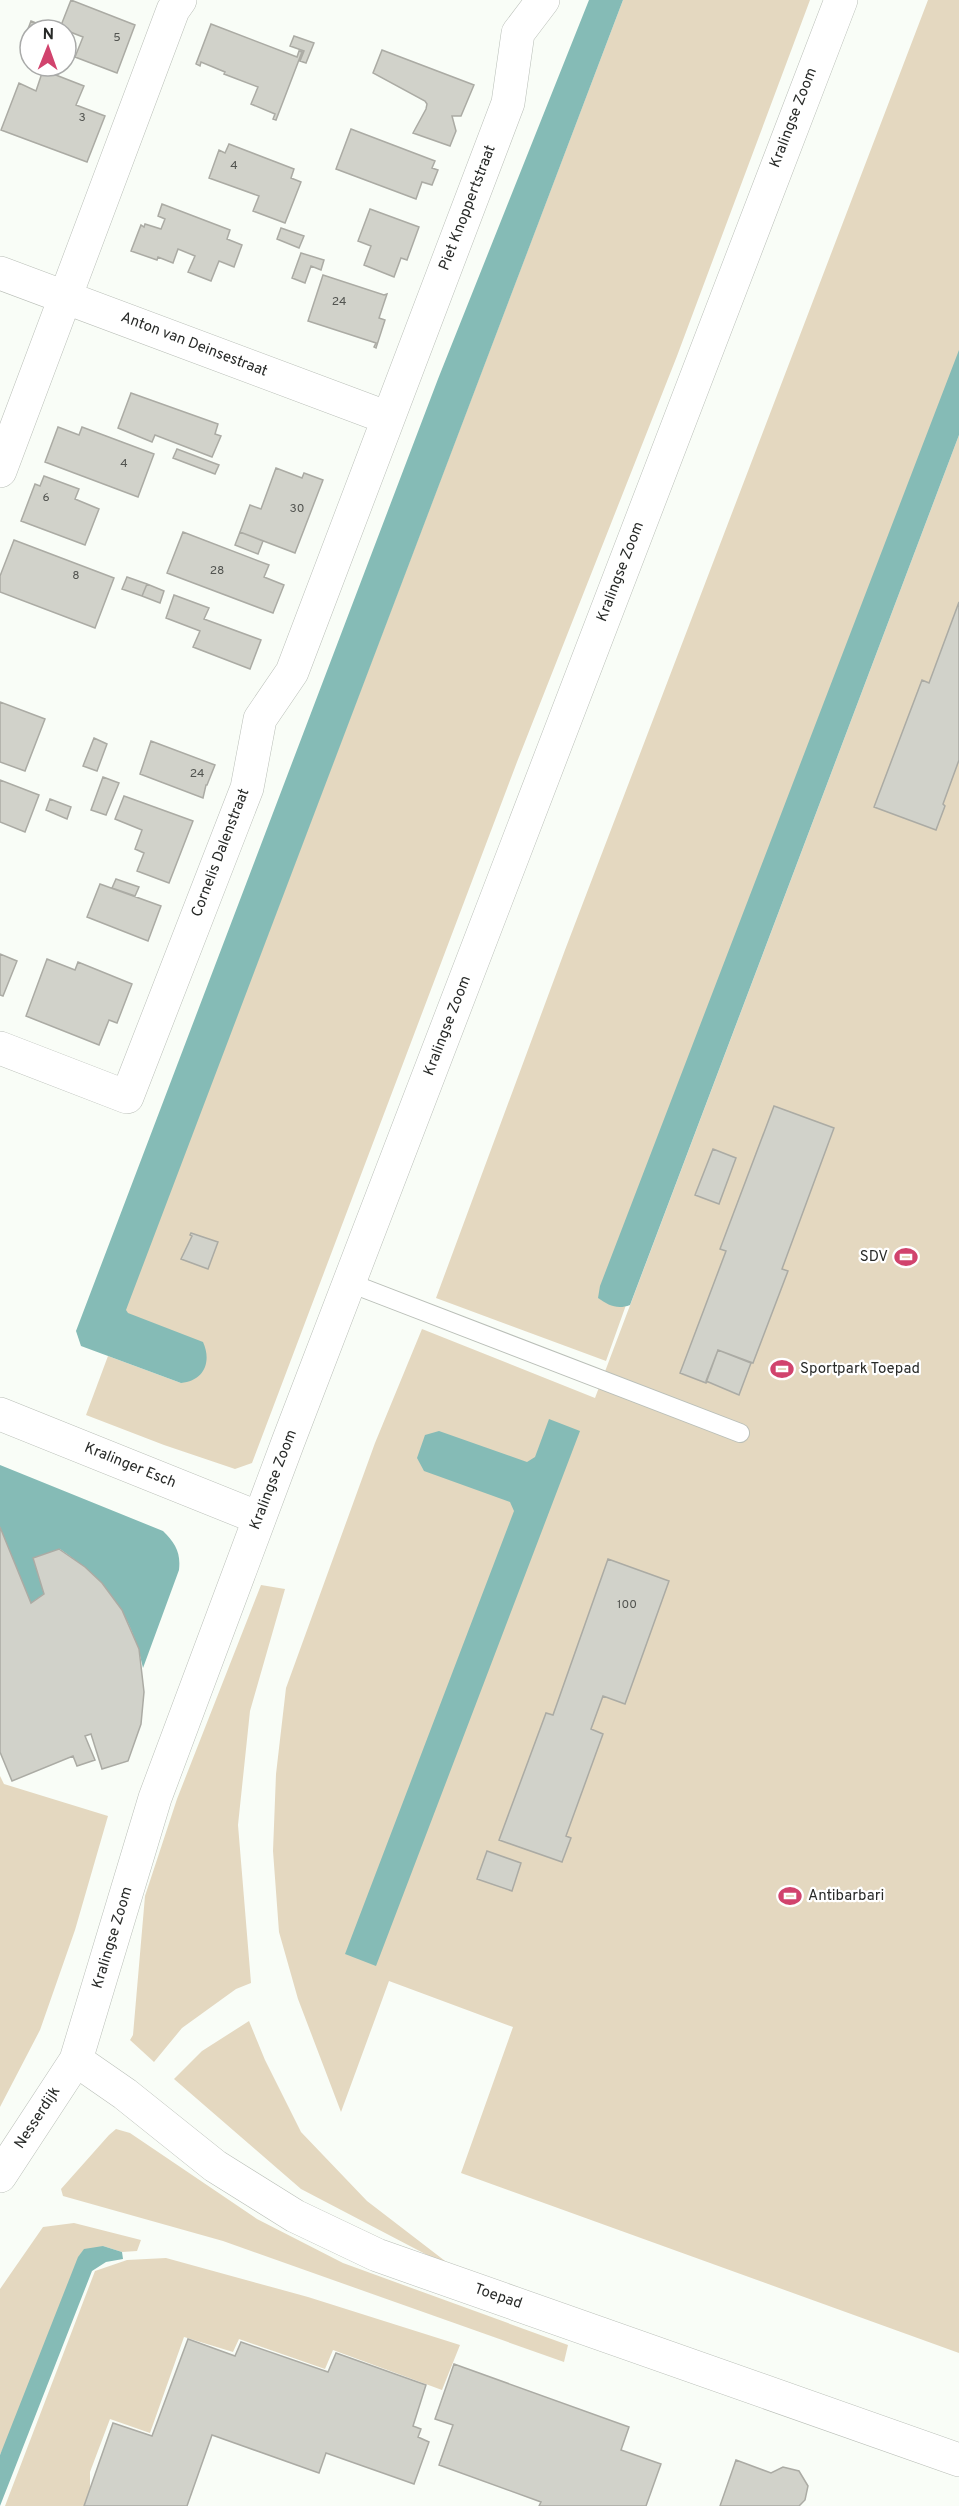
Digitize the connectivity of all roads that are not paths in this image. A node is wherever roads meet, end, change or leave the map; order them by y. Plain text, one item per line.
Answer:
1 (180, 0) edge
2 (543, 0) edge
3 (841, 0) edge
4 (0, 273) edge
5 (67, 297) junction
6 (388, 418) junction
7 (0, 471) edge
8 (0, 1048) edge
9 (350, 1283) junction
10 (0, 1414) edge
11 (740, 1433) dead end
12 (259, 1518) junction
13 (76, 2060) junction
14 (0, 2176) edge
15 (959, 2460) edge

1 - 5 street
2 - 6 street, Piet Knoppertstraat
3 - 9 street, Kralingse Zoom
4 - 5 street, Anton van Deinsestraat
5 - 6 street, Anton van Deinsestraat
5 - 7 street
6 - 8 street, Cornelis Dalenstraat
9 - 11 lane
9 - 12 street, Kralingse Zoom
10 - 12 street, Kralinger Esch
12 - 13 street, Kralingse Zoom
13 - 14 street, Nesserdijk
13 - 15 street, Toepad

